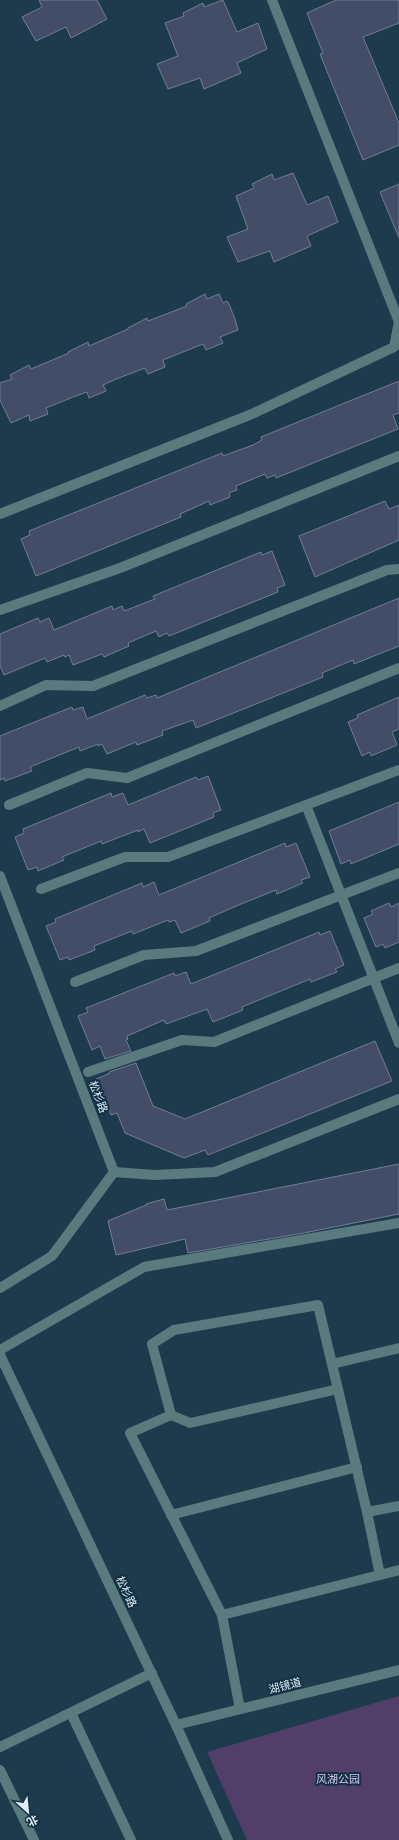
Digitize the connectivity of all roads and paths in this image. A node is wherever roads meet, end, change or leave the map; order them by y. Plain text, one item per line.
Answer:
1 (272, 0) edge
2 (399, 456) edge
3 (0, 514) edge
4 (399, 569) edge
5 (0, 610) edge
6 (399, 668) edge
7 (0, 706) edge
8 (399, 770) edge
9 (9, 805) dead end
10 (306, 805) junction
11 (399, 873) edge
12 (0, 876) edge
13 (42, 888) dead end
14 (341, 895) junction
15 (399, 968) edge
16 (374, 978) junction
17 (75, 982) dead end
18 (399, 1043) edge
19 (88, 1072) dead end
20 (399, 1099) edge
21 (114, 1172) junction
22 (399, 1223) edge
23 (0, 1288) edge
24 (399, 1348) edge
25 (0, 1350) edge
26 (0, 1355) edge
27 (332, 1364) junction
28 (338, 1389) junction
29 (171, 1415) junction
30 (357, 1467) junction
31 (399, 1506) edge
32 (367, 1512) junction
33 (171, 1515) junction
34 (399, 1570) edge
35 (380, 1575) junction
36 (222, 1615) junction
37 (399, 1670) edge
38 (152, 1673) junction
39 (240, 1709) junction
40 (71, 1713) junction
41 (176, 1725) junction
42 (0, 1747) edge
43 (0, 1770) edge
44 (34, 1840) edge
45 (131, 1840) edge
46 (228, 1840) edge

1 - 3 street
2 - 5 street
4 - 7 street
6 - 9 street
8 - 10 street
10 - 13 street
10 - 14 street
11 - 14 street
12 - 21 street, 松杉路
14 - 16 street
14 - 17 street
15 - 16 street
16 - 18 street
16 - 19 street
20 - 21 street
21 - 23 street
22 - 25 street
24 - 27 street
26 - 38 street, 松杉路
27 - 28 street
27 - 29 street
28 - 29 street
28 - 30 street
29 - 33 street
30 - 32 street
30 - 33 street
31 - 32 street
32 - 35 street
33 - 36 street
34 - 35 street
35 - 36 street
36 - 39 street
37 - 39 street, 湖镜道
38 - 40 street
38 - 41 street, 松杉路
39 - 41 street, 湖镜道
40 - 42 street
40 - 45 street
41 - 46 street, 松杉路
43 - 44 street

